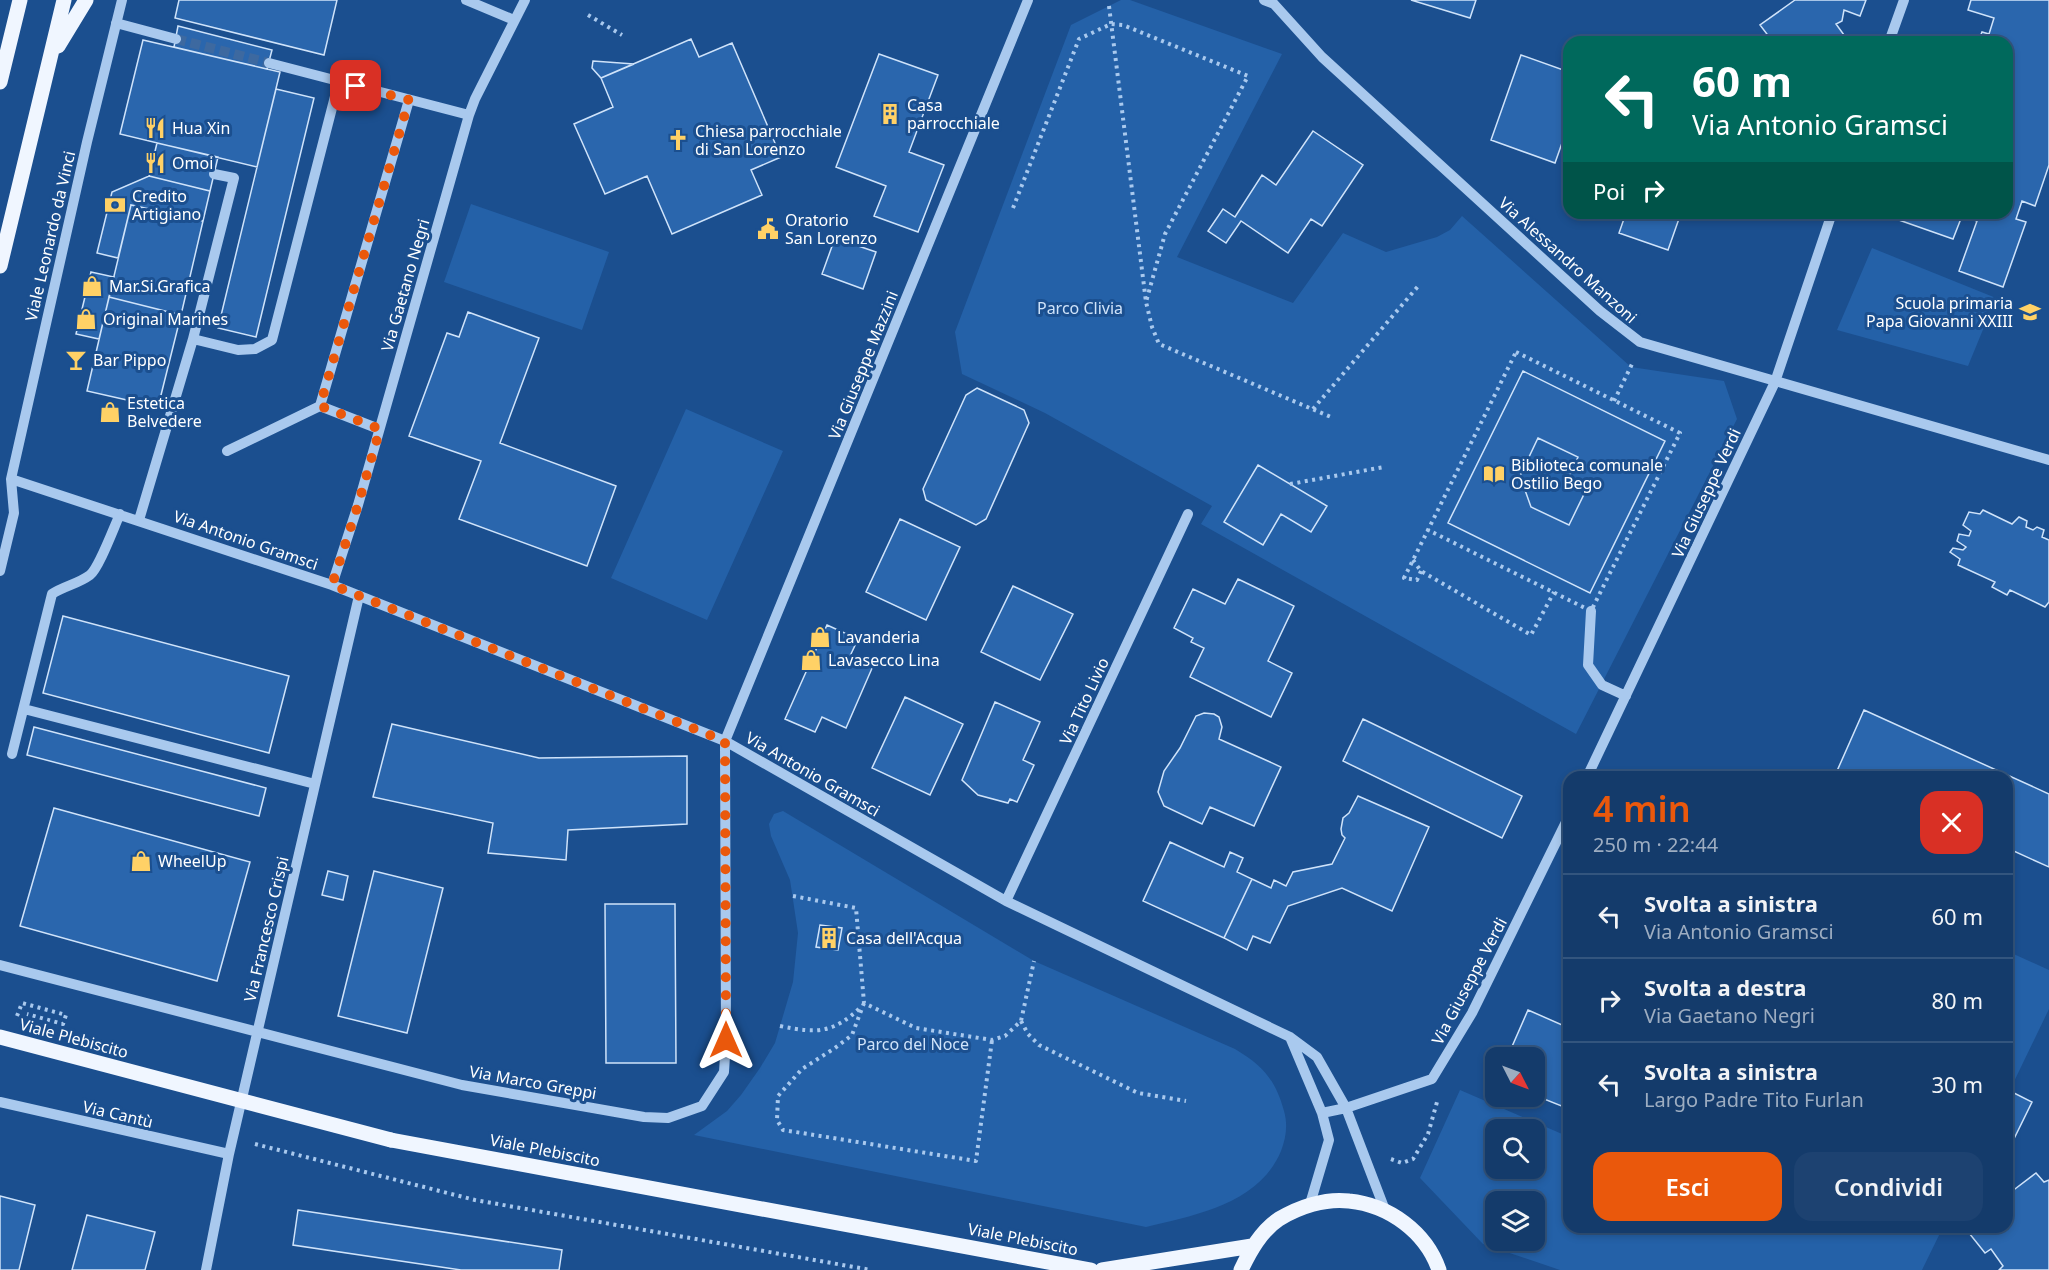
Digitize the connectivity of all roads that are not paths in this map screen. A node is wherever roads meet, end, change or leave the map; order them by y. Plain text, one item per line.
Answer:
1 (20, 0) edge
2 (64, 0) edge
3 (86, 0) edge
4 (122, 0) edge
5 (466, 0) edge
6 (525, 0) edge
7 (1028, 0) edge
8 (1904, 0) edge
9 (1272, 1) edge
10 (514, 20) junction
11 (116, 23) junction
12 (1891, 36) edge
13 (176, 39) tunnel mouth
14 (50, 58) junction
15 (269, 63) tunnel mouth
16 (339, 81) junction
17 (0, 82) edge
18 (409, 100) junction
19 (469, 115) junction
20 (214, 174) dead end
21 (1830, 219) edge
22 (0, 266) edge
23 (193, 339) junction
24 (1775, 382) junction
25 (320, 406) junction
26 (380, 429) junction
27 (227, 451) dead end
28 (2049, 460) edge
29 (11, 479) junction
30 (1188, 513) dead end
31 (120, 514) junction
32 (139, 520) junction
33 (0, 571) edge
34 (332, 585) junction
35 (359, 596) junction
36 (1592, 611) road end
37 (1626, 696) junction
38 (24, 709) junction
39 (725, 741) junction
40 (12, 754) dead end
41 (1590, 771) edge
42 (315, 784) junction
43 (1563, 828) edge
44 (1006, 901) junction
45 (0, 965) edge
46 (257, 1032) junction
47 (1290, 1037) junction
48 (5, 1038) edge
49 (0, 1102) edge
50 (1346, 1108) junction
51 (1322, 1113) junction
52 (229, 1154) junction
53 (1310, 1204) junction
54 (1385, 1210) junction
55 (1252, 1246) junction
56 (206, 1270) edge
57 (1091, 1270) edge
58 (1102, 1270) edge
59 (1241, 1270) edge
60 (1439, 1270) edge

1 - 17 main road
2 - 14 main road
3 - 14 main road
4 - 11 street, Viale Leonardo da Vinci
5 - 10 street
6 - 10 street, Via Gaetano Negri
7 - 39 street, Via Giuseppe Mazzini
8 - 12 street
9 - 24 street, Via Alessandro Manzoni
10 - 19 street, Via Gaetano Negri
11 - 13 street
11 - 29 street, Viale Leonardo da Vinci
14 - 22 main road
15 - 16 street
16 - 18 street
16 - 23 street
18 - 19 street
18 - 25 street
19 - 26 street, Via Gaetano Negri
20 - 23 street
21 - 24 street, Via Giuseppe Verdi
23 - 32 street
24 - 28 street, Via Alessandro Manzoni
24 - 37 street, Via Giuseppe Verdi
25 - 26 street
25 - 27 street
26 - 34 street, Via Gaetano Negri
29 - 31 street, Via Antonio Gramsci
29 - 33 street, Viale Leonardo da Vinci
30 - 44 street, Via Tito Livio
31 - 32 street, Via Antonio Gramsci
31 - 38 street
32 - 34 street, Via Antonio Gramsci
34 - 35 street, Via Antonio Gramsci
35 - 39 street, Via Antonio Gramsci
35 - 42 street, Via Francesco Crispi
36 - 37 street
37 - 41 street, Via Giuseppe Verdi
38 - 40 street
38 - 42 street
39 - 44 street, Via Antonio Gramsci
39 - 46 street, Via Marco Greppi
42 - 46 street, Via Francesco Crispi
43 - 50 street, Via Giuseppe Verdi
44 - 47 street, Via Antonio Gramsci
45 - 46 street, Via Marco Greppi
46 - 52 street, Via Francesco Crispi
47 - 50 street, Via Antonio Gramsci
47 - 51 street
48 - 57 main road, Viale Plebiscito, bridge
49 - 52 street, Via Cantù
50 - 51 street
50 - 54 street, Via Antonio Gramsci
51 - 53 street
52 - 56 street, Via Francesco Crispi
53 - 54 main road
53 - 55 main road
54 - 60 main road
55 - 58 main road
55 - 59 main road

